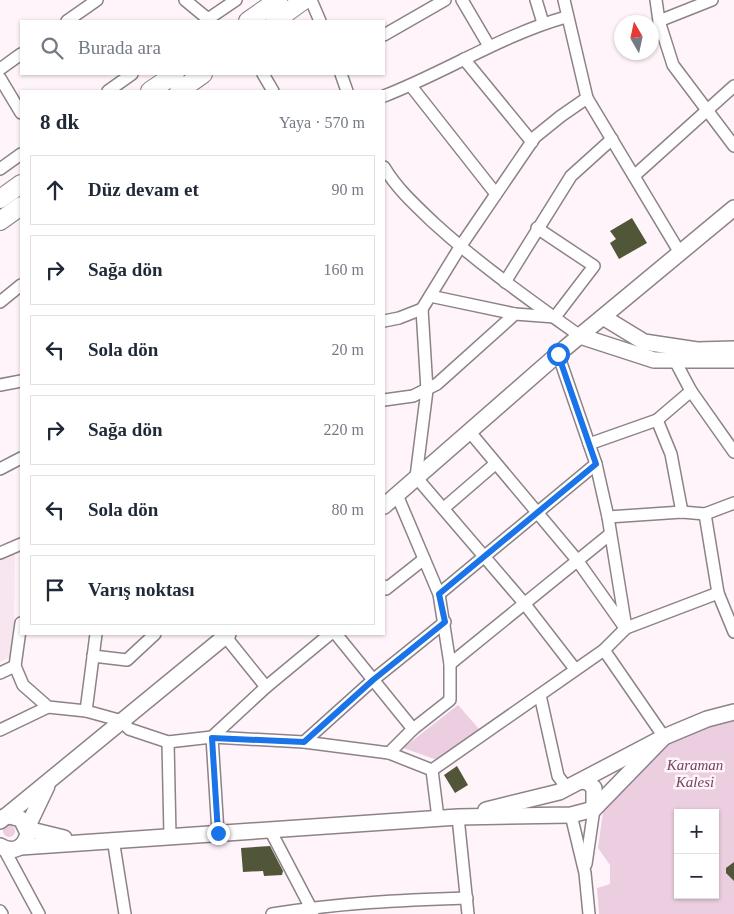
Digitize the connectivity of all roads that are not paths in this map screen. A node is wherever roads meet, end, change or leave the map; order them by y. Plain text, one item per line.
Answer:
1 (97, 0) edge
2 (185, 0) edge
3 (236, 0) edge
4 (278, 0) edge
5 (304, 0) edge
6 (311, 0) edge
7 (445, 0) edge
8 (462, 0) edge
9 (536, 0) edge
10 (564, 0) edge
11 (656, 0) edge
12 (712, 0) edge
13 (658, 15) edge
14 (566, 16) junction
15 (68, 20) edge
16 (207, 20) edge
17 (249, 20) edge
18 (275, 20) edge
19 (320, 20) edge
20 (659, 21) joint
21 (543, 23) junction
22 (385, 34) edge
23 (489, 46) junction
24 (20, 55) edge
25 (464, 59) junction
26 (1, 69) edge
27 (131, 75) edge
28 (174, 75) edge
29 (202, 75) edge
30 (265, 75) edge
31 (341, 75) edge
32 (411, 86) junction
33 (734, 86) edge
34 (109, 90) edge
35 (151, 90) edge
36 (180, 90) edge
37 (272, 90) edge
38 (347, 90) edge
39 (385, 96) edge
40 (587, 98) junction
41 (706, 110) junction
42 (20, 111) edge
43 (612, 138) junction
44 (532, 142) junction
45 (734, 146) edge
46 (20, 155) edge
47 (0, 169) edge
48 (385, 169) edge
49 (634, 176) junction
50 (20, 185) edge
51 (496, 194) junction
52 (0, 199) edge
53 (20, 207) edge
54 (734, 208) edge
55 (0, 222) edge
56 (537, 228) junction
57 (460, 246) junction
58 (680, 253) junction
59 (505, 282) junction
60 (20, 286) edge
61 (430, 296) junction
62 (0, 302) edge
63 (422, 309) junction
64 (515, 314) junction
65 (555, 317) junction
66 (603, 317) junction
67 (385, 321) edge
68 (580, 336) junction
69 (734, 349) edge
70 (558, 354) junction
71 (672, 354) junction
72 (734, 360) edge
73 (20, 381) edge
74 (0, 385) edge
75 (426, 390) junction
76 (691, 391) junction
77 (385, 400) edge
78 (657, 420) junction
79 (469, 432) junction
80 (589, 444) junction
81 (734, 452) edge
82 (20, 459) edge
83 (495, 464) junction
84 (596, 464) junction
85 (0, 469) edge
86 (416, 477) junction
87 (396, 495) junction
88 (734, 503) edge
89 (385, 505) edge
90 (444, 508) junction
91 (682, 512) junction
92 (537, 513) junction
93 (705, 514) junction
94 (608, 517) junction
95 (609, 535) junction
96 (20, 544) edge
97 (0, 554) edge
98 (484, 556) junction
99 (424, 559) junction
100 (577, 560) junction
101 (385, 589) edge
102 (718, 593) junction
103 (439, 594) junction
104 (524, 603) junction
105 (445, 622) junction
106 (626, 628) junction
107 (20, 630) edge
108 (734, 632) edge
109 (96, 635) edge
110 (154, 635) edge
111 (226, 635) edge
112 (329, 635) edge
113 (337, 635) edge
114 (604, 650) junction
115 (93, 656) junction
116 (450, 664) junction
117 (15, 666) junction
118 (575, 669) junction
119 (0, 673) edge
120 (373, 680) junction
121 (266, 687) junction
122 (540, 695) junction
123 (48, 706) junction
124 (86, 711) junction
125 (734, 712) edge
126 (122, 721) junction
127 (413, 729) junction
128 (0, 730) edge
129 (664, 737) junction
130 (212, 738) junction
131 (168, 742) junction
132 (304, 742) junction
133 (389, 753) junction
134 (432, 770) junction
135 (581, 781) junction
136 (49, 782) junction
137 (567, 788) junction
138 (594, 809) junction
139 (571, 815) junction
140 (2, 816) edge
141 (458, 817) junction
142 (438, 818) junction
143 (27, 829) junction
144 (270, 830) junction
145 (218, 833) junction
146 (170, 836) junction
147 (113, 840) junction
148 (21, 847) junction
149 (1, 848) edge
150 (585, 873) junction
151 (467, 898) junction
152 (0, 911) edge
153 (313, 911) edge
154 (2, 914) edge
155 (39, 914) edge
156 (125, 914) edge
157 (272, 914) edge
158 (468, 914) edge
159 (589, 914) edge

1 - 15 street
2 - 16 street
3 - 16 street
4 - 17 highway
5 - 18 highway
6 - 19 street
7 - 22 street
8 - 23 street
9 - 21 street
10 - 14 street
11 - 13 street
12 - 20 street
14 - 21 street
14 - 40 street
20 - 41 street
21 - 23 street
23 - 25 street
24 - 26 street
25 - 32 street
25 - 44 street
26 - 42 street
27 - 34 street
28 - 35 highway
29 - 36 highway
30 - 37 street
31 - 38 street
32 - 39 street
32 - 51 street
33 - 41 street
40 - 43 street
40 - 44 street
41 - 45 street
41 - 49 street
43 - 49 street
43 - 56 street
44 - 51 street
46 - 47 street
48 - 57 street
49 - 58 street
50 - 52 highway
51 - 57 street
53 - 55 highway
54 - 58 main road
56 - 59 street
56 - 65 street
57 - 59 street
57 - 61 street
58 - 66 main road
59 - 65 street
60 - 62 street
61 - 63 street
61 - 64 street
63 - 67 street
63 - 75 street
64 - 65 street
64 - 75 street
65 - 68 street
66 - 68 main road
66 - 71 main road
68 - 70 main road
68 - 71 main road
69 - 71 main road
70 - 79 main road
70 - 80 street
71 - 72 main road
71 - 76 street
73 - 74 street
75 - 77 street
75 - 86 street
76 - 78 street
76 - 81 street
78 - 80 street
78 - 91 street
79 - 83 street
79 - 86 main road
80 - 84 street
82 - 85 street
83 - 90 street
83 - 92 street
84 - 92 street
84 - 94 street
86 - 87 main road
86 - 90 street
87 - 89 main road
87 - 99 street
88 - 93 street
90 - 98 street
91 - 93 street
91 - 94 street
92 - 98 street
92 - 100 street
93 - 102 street
94 - 95 street
95 - 100 street
95 - 106 street
96 - 97 street
98 - 103 street
98 - 104 street
99 - 101 street
99 - 103 street
100 - 104 street
100 - 106 street
102 - 106 street
102 - 108 street
103 - 105 street
104 - 116 street
104 - 118 street
105 - 116 street
105 - 120 street
106 - 114 street
107 - 117 street
109 - 115 street
110 - 115 street
111 - 121 street
111 - 126 main road
112 - 121 street
113 - 120 street
114 - 118 street
114 - 129 street
115 - 124 street
116 - 127 street
117 - 119 street
117 - 123 street
118 - 122 street
120 - 127 street
120 - 132 street
121 - 130 street
122 - 134 street
122 - 137 street
123 - 124 street
123 - 128 street
124 - 126 street
125 - 129 main road
126 - 131 street
126 - 136 main road
127 - 133 street
129 - 135 main road
129 - 138 main road
130 - 131 street
130 - 132 street
130 - 145 street
131 - 146 street
132 - 133 street
133 - 134 street
134 - 142 street
135 - 137 main road
135 - 138 main road
136 - 140 main road
136 - 143 main road
137 - 139 main road
137 - 141 main road
138 - 139 main road
138 - 150 street
139 - 141 main road
139 - 150 street
140 - 143 main road
141 - 142 main road
141 - 151 street
142 - 144 main road
143 - 147 main road
143 - 148 main road
144 - 145 main road
144 - 153 street
145 - 146 main road
146 - 147 main road
147 - 148 main road
147 - 156 street
148 - 149 main road
149 - 155 street
150 - 159 street
151 - 153 street
151 - 158 street
152 - 154 street
153 - 157 street

